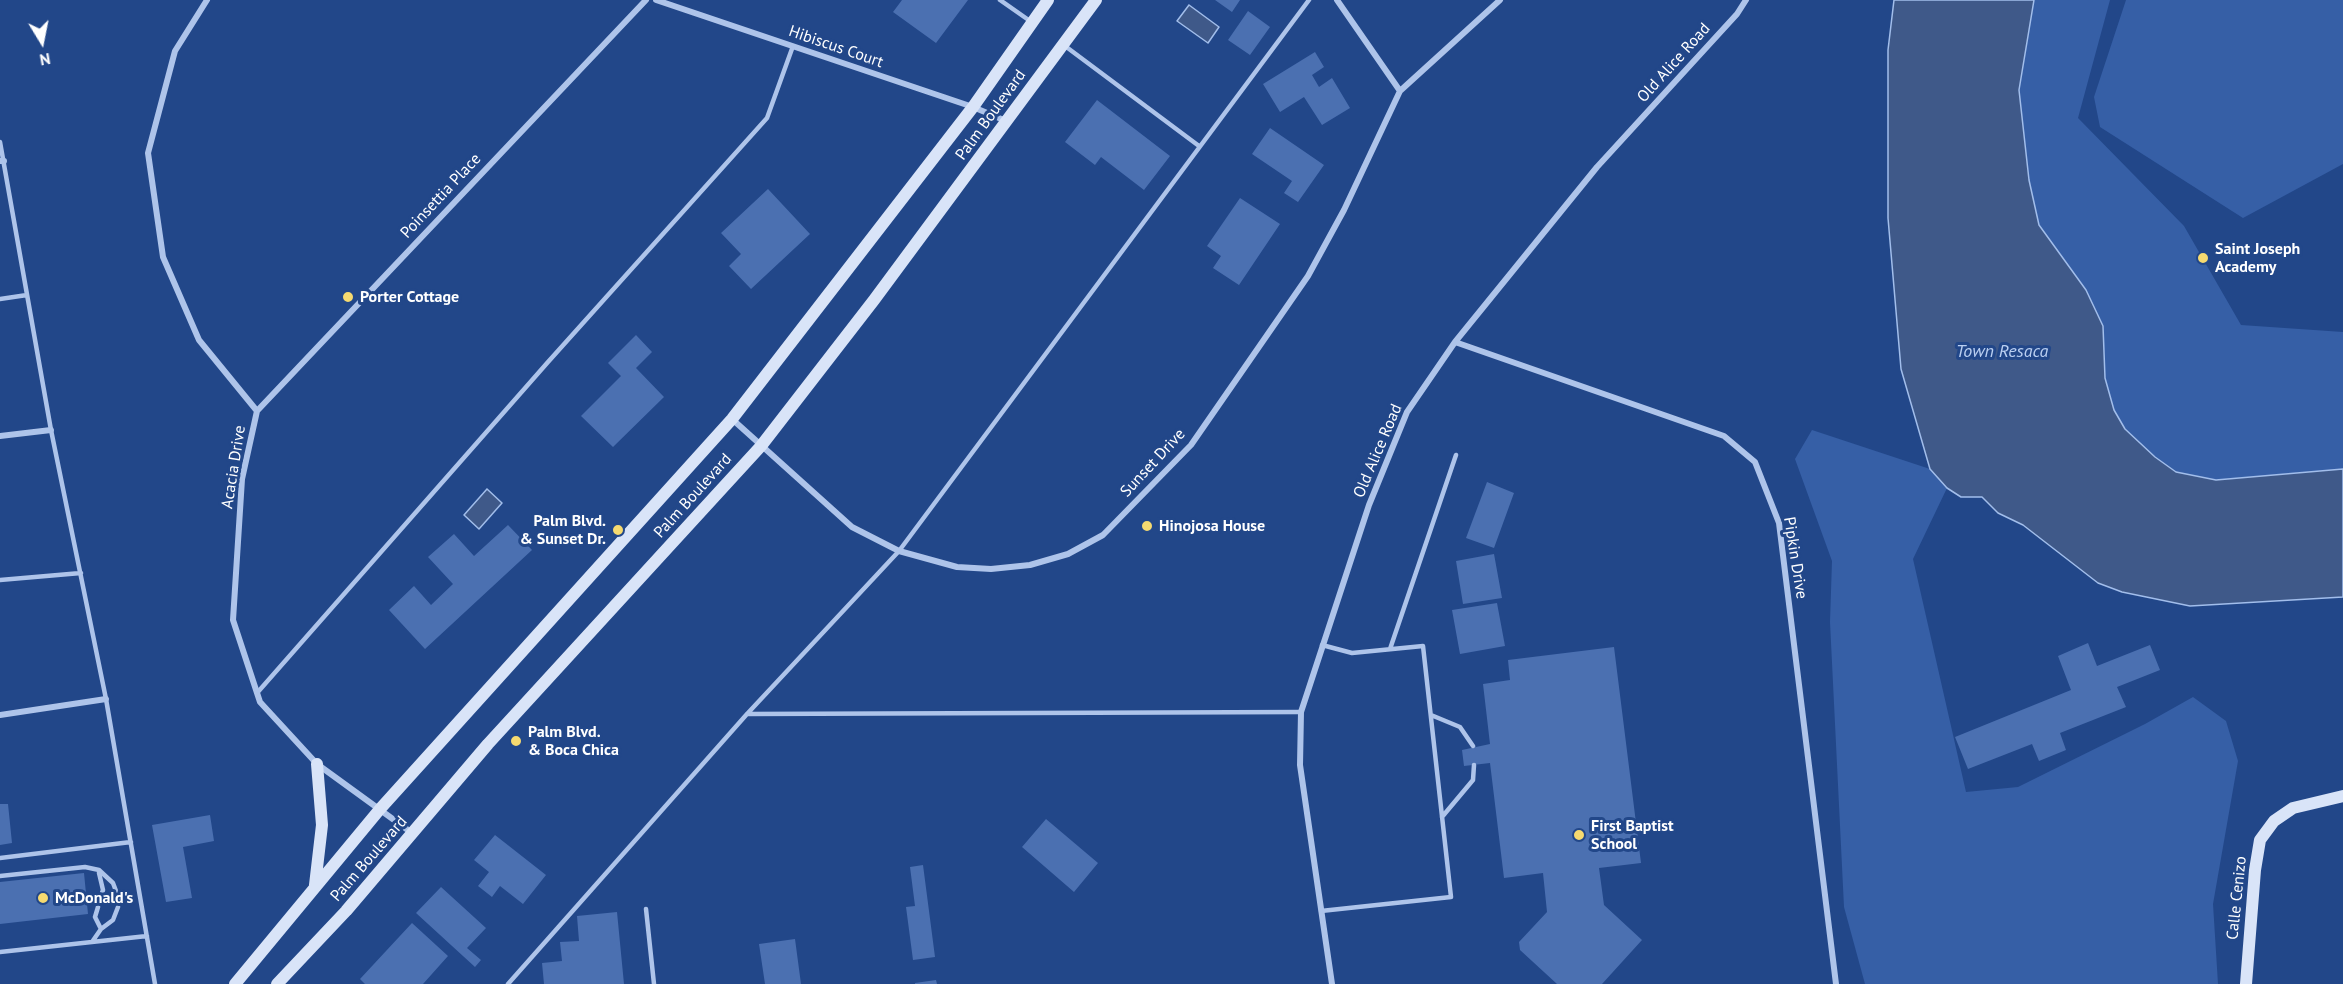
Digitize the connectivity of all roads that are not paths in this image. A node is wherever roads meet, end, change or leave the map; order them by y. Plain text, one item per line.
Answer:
1 (207, 0) edge
2 (646, 0) edge
3 (656, 0) edge
4 (1000, 0) edge
5 (1048, 0) edge
6 (1096, 0) edge
7 (1310, 0) edge
8 (1337, 0) edge
9 (1500, 0) edge
10 (1746, 0) edge
11 (1032, 22) junction
12 (1063, 45) junction
13 (793, 46) junction
14 (1400, 91) junction
15 (972, 107) junction
16 (1006, 121) junction
17 (0, 142) edge
18 (1199, 146) junction
19 (2, 161) edge
20 (27, 295) junction
21 (0, 298) edge
22 (1455, 342) junction
23 (256, 411) junction
24 (732, 419) junction
25 (51, 430) junction
26 (0, 436) edge
27 (761, 446) junction
28 (1456, 455) dead end
29 (899, 551) junction
30 (81, 573) junction
31 (0, 580) edge
32 (1322, 645) junction
33 (1390, 649) junction
34 (257, 693) junction
35 (106, 699) junction
36 (1301, 712) junction
37 (747, 714) junction
38 (0, 715) edge
39 (1431, 715) junction
40 (1473, 746) dead end
41 (317, 764) junction
42 (1474, 765) dead end
43 (2343, 796) edge
44 (380, 809) junction
45 (1442, 817) junction
46 (412, 834) junction
47 (131, 842) junction
48 (0, 858) edge
49 (99, 870) junction
50 (0, 876) edge
51 (315, 885) junction
52 (100, 899) dead end
53 (119, 899) dead end
54 (99, 907) dead end
55 (118, 907) dead end
56 (646, 909) dead end
57 (1321, 911) junction
58 (101, 928) junction
59 (147, 936) junction
60 (92, 942) junction
61 (0, 952) edge
62 (155, 984) edge
63 (235, 984) edge
64 (277, 984) edge
65 (508, 984) edge
66 (654, 984) edge
67 (1332, 984) edge
68 (1836, 984) edge
69 (2246, 984) edge

1 - 23 street, Acacia Drive
2 - 23 street, Poinsettia Place
3 - 13 street, Hibiscus Court
4 - 11 lane
5 - 11 main road, Palm Boulevard
6 - 12 main road, Palm Boulevard
7 - 18 lane
8 - 14 street
9 - 14 street, Sunset Drive
10 - 22 street, Old Alice Road
11 - 15 main road, Palm Boulevard
12 - 16 main road, Palm Boulevard
12 - 18 lane
13 - 15 street, Hibiscus Court
13 - 34 lane
14 - 29 street, Sunset Drive
15 - 16 street, Hibiscus Court
15 - 24 main road, Palm Boulevard
16 - 27 main road, Palm Boulevard
17 - 19 lane
18 - 29 lane
19 - 20 lane
20 - 21 lane
20 - 25 lane
22 - 32 street, Old Alice Road
22 - 68 street, Pipkin Drive
23 - 34 street, Acacia Drive
24 - 27 street, Sunset Drive
24 - 44 main road, Palm Boulevard
25 - 26 street
25 - 30 lane
27 - 29 street, Sunset Drive
27 - 46 main road, Palm Boulevard
28 - 33 lane
29 - 37 lane
30 - 31 lane
30 - 35 lane
32 - 33 lane
32 - 36 street, Old Alice Road
33 - 39 lane
34 - 41 street, Acacia Drive
35 - 38 street
35 - 47 lane
36 - 37 lane
36 - 57 street, Old Alice Road
37 - 65 lane
39 - 40 lane
39 - 45 lane
41 - 44 street, Acacia Drive
41 - 51 main road
42 - 45 lane
43 - 69 main road, Calle Cenizo
44 - 46 street, Acacia Drive
44 - 51 main road, Palm Boulevard
45 - 57 lane
46 - 64 main road, Palm Boulevard
47 - 48 lane
47 - 59 lane
49 - 50 lane
49 - 52 lane
49 - 53 lane
51 - 63 main road, Palm Boulevard
54 - 58 lane
55 - 58 lane
56 - 66 lane
57 - 67 street, Old Alice Road
58 - 60 lane
59 - 60 lane
59 - 62 lane
60 - 61 lane

